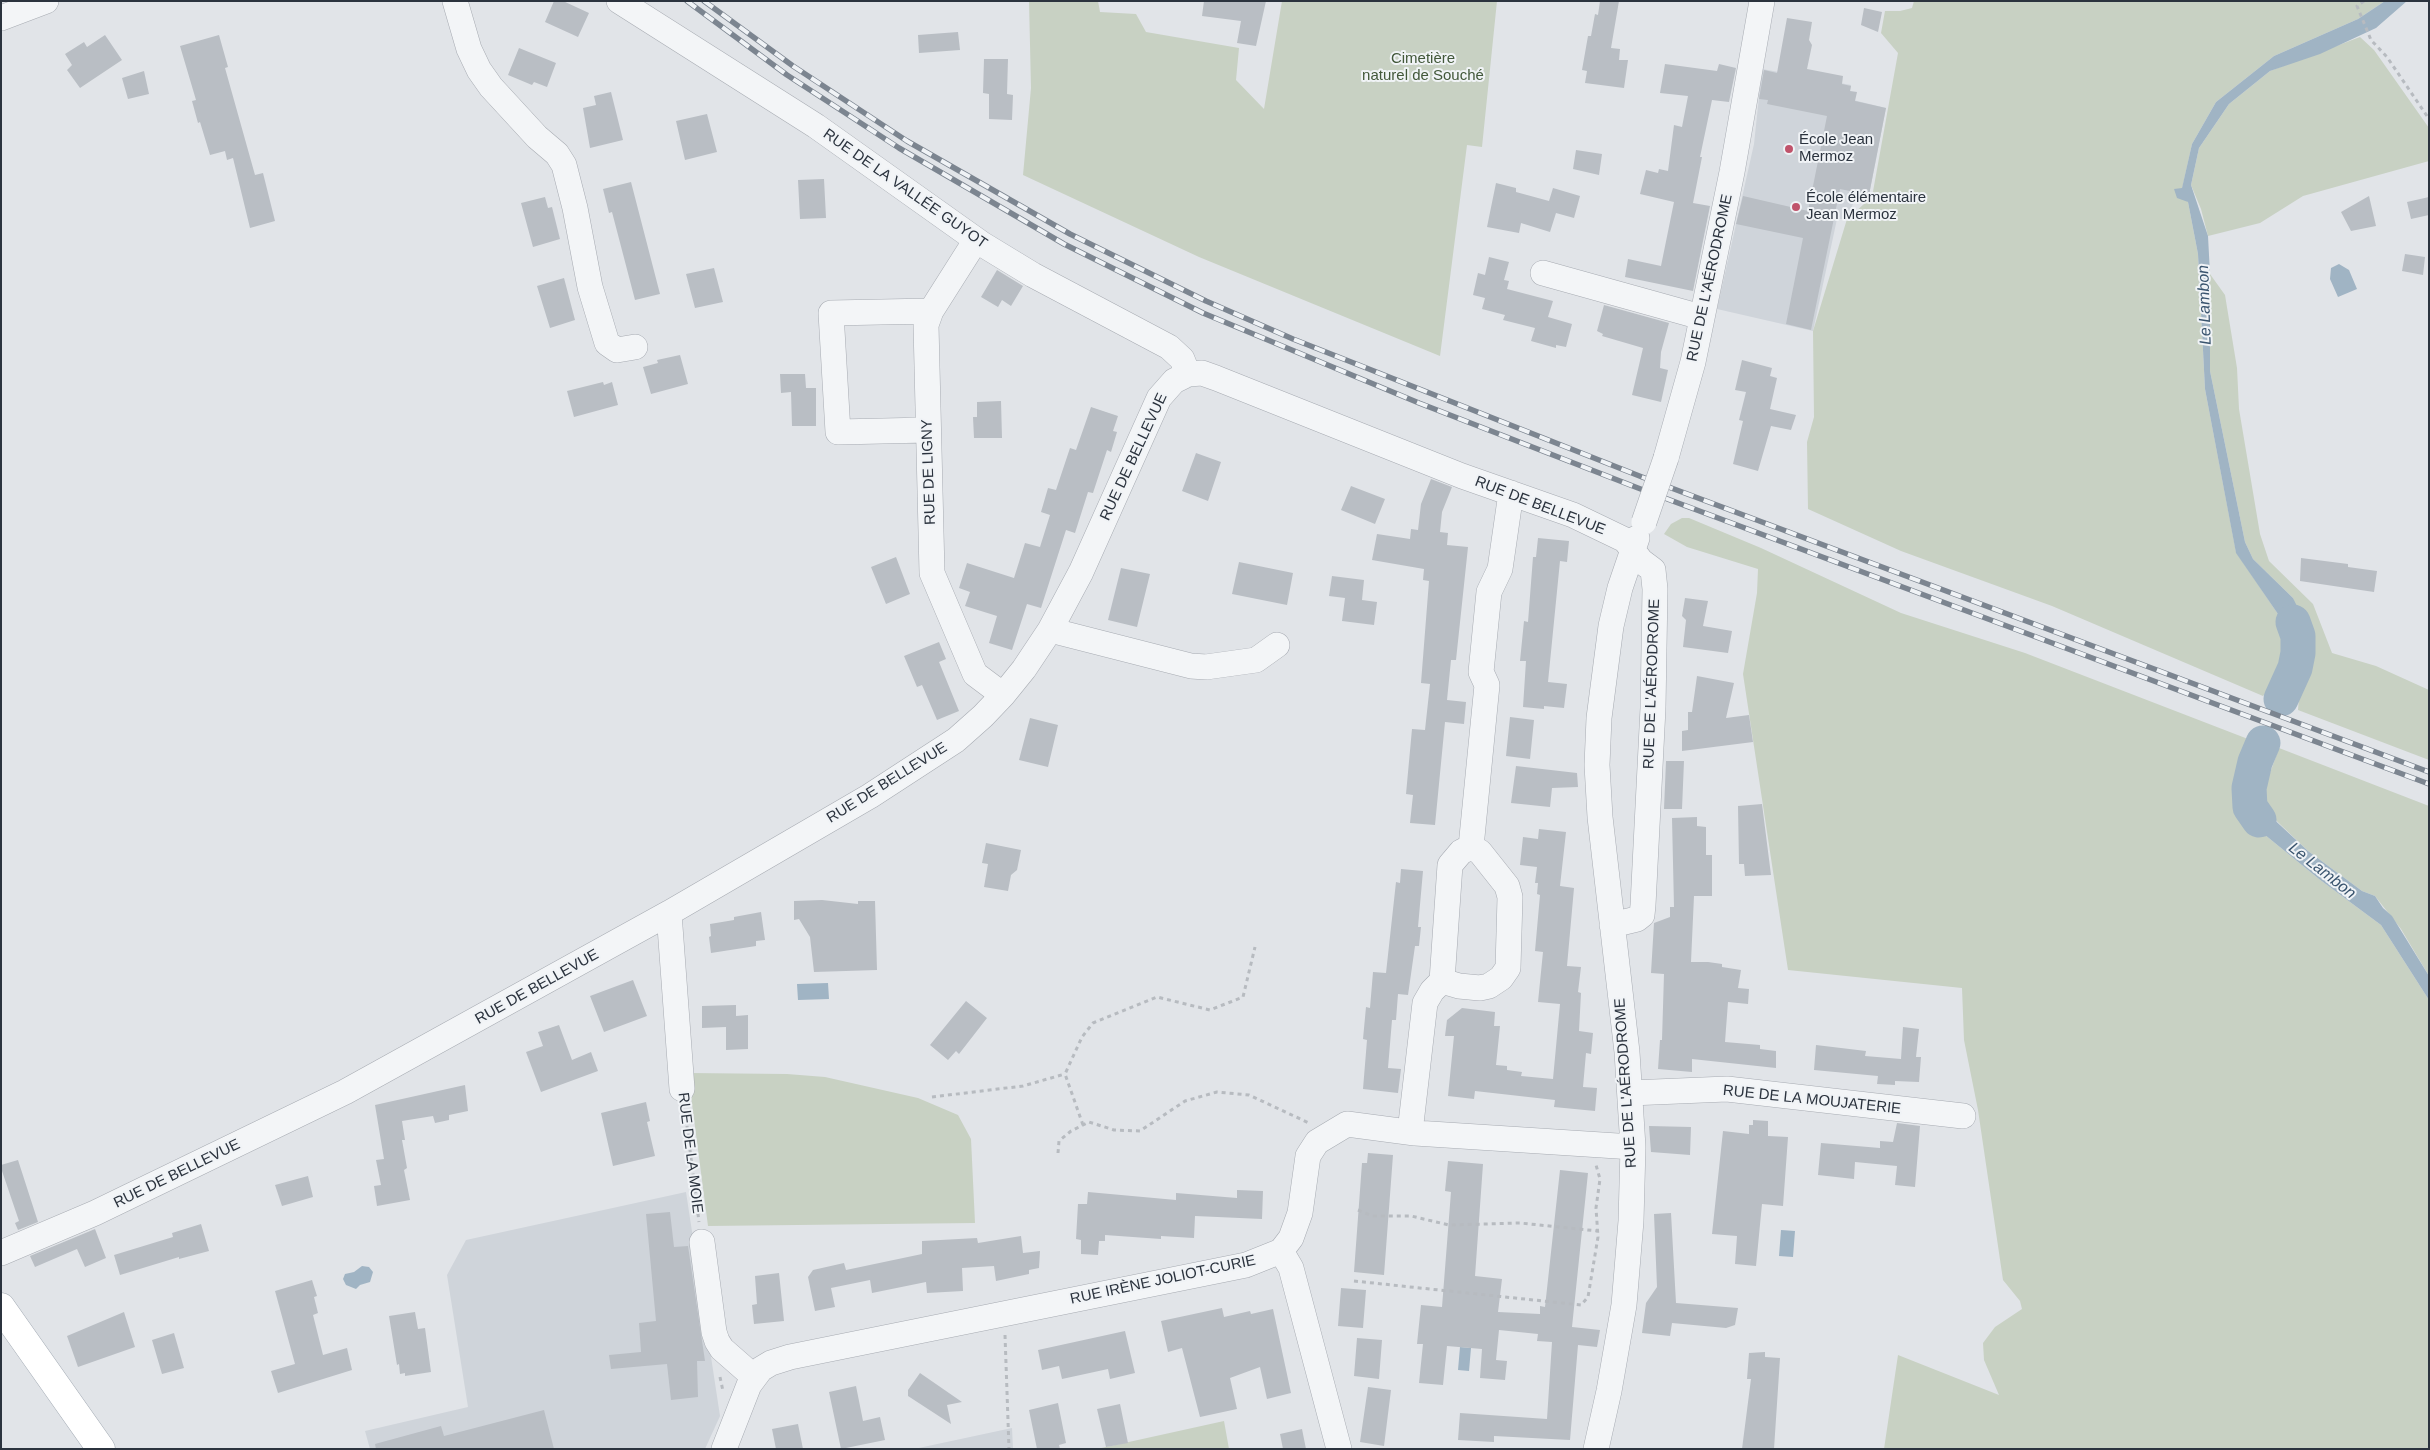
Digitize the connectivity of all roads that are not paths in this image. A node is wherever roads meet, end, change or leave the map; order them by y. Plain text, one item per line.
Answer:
1 (46, 1) edge
2 (455, 1) edge
3 (619, 1) edge
4 (1762, 1) edge
5 (1, 18) edge
6 (976, 240) junction
7 (1543, 273) dead end
8 (932, 311) junction
9 (1701, 317) junction
10 (635, 347) dead end
11 (1188, 374) junction
12 (927, 430) junction
13 (1511, 493) junction
14 (1633, 549) junction
15 (1050, 630) junction
16 (1277, 645) dead end
17 (1004, 695) junction
18 (1471, 847) junction
19 (669, 913) junction
20 (1612, 925) junction
21 (1442, 981) junction
22 (682, 1089) road end
23 (1630, 1093) junction
24 (1963, 1116) dead end
25 (1410, 1132) junction
26 (1633, 1146) junction
27 (702, 1242) road end
28 (1281, 1251) junction
29 (1, 1253) edge
30 (1, 1307) edge
31 (754, 1377) junction
32 (101, 1449) edge
33 (724, 1449) edge
34 (1339, 1449) edge
35 (1596, 1449) edge

1 - 5 street
2 - 10 street
3 - 6 street, RUE DE LA VALLÉE GUYOT
4 - 9 street, RUE DE L'AÉRODROME
6 - 8 street, RUE DE LIGNY
6 - 11 street, RUE DE LA VALLÉE GUYOT
7 - 9 street
8 - 12 street, RUE DE LIGNY
8 - 12 street
9 - 14 street, RUE DE L'AÉRODROME, bridge
11 - 13 street, RUE DE BELLEVUE
11 - 15 street, RUE DE BELLEVUE
12 - 17 street, RUE DE LIGNY
13 - 14 street, RUE DE BELLEVUE
13 - 18 street
14 - 20 street, RUE DE L'AÉRODROME
14 - 20 street, RUE DE L'AÉRODROME
15 - 16 street
15 - 17 street, RUE DE BELLEVUE
17 - 19 street, RUE DE BELLEVUE
18 - 21 street
18 - 21 street
19 - 22 street, RUE DE LA MOIE
19 - 29 street, RUE DE BELLEVUE
20 - 23 street, RUE DE L'AÉRODROME
21 - 25 street
23 - 24 street, RUE DE LA MOUJATERIE
23 - 26 street, RUE DE L'AÉRODROME
25 - 26 street
25 - 28 street
26 - 35 street, RUE DE L'AÉRODROME
27 - 31 street
28 - 31 street, RUE IRÈNE JOLIOT-CURIE
28 - 34 street
30 - 32 main road
31 - 33 street

